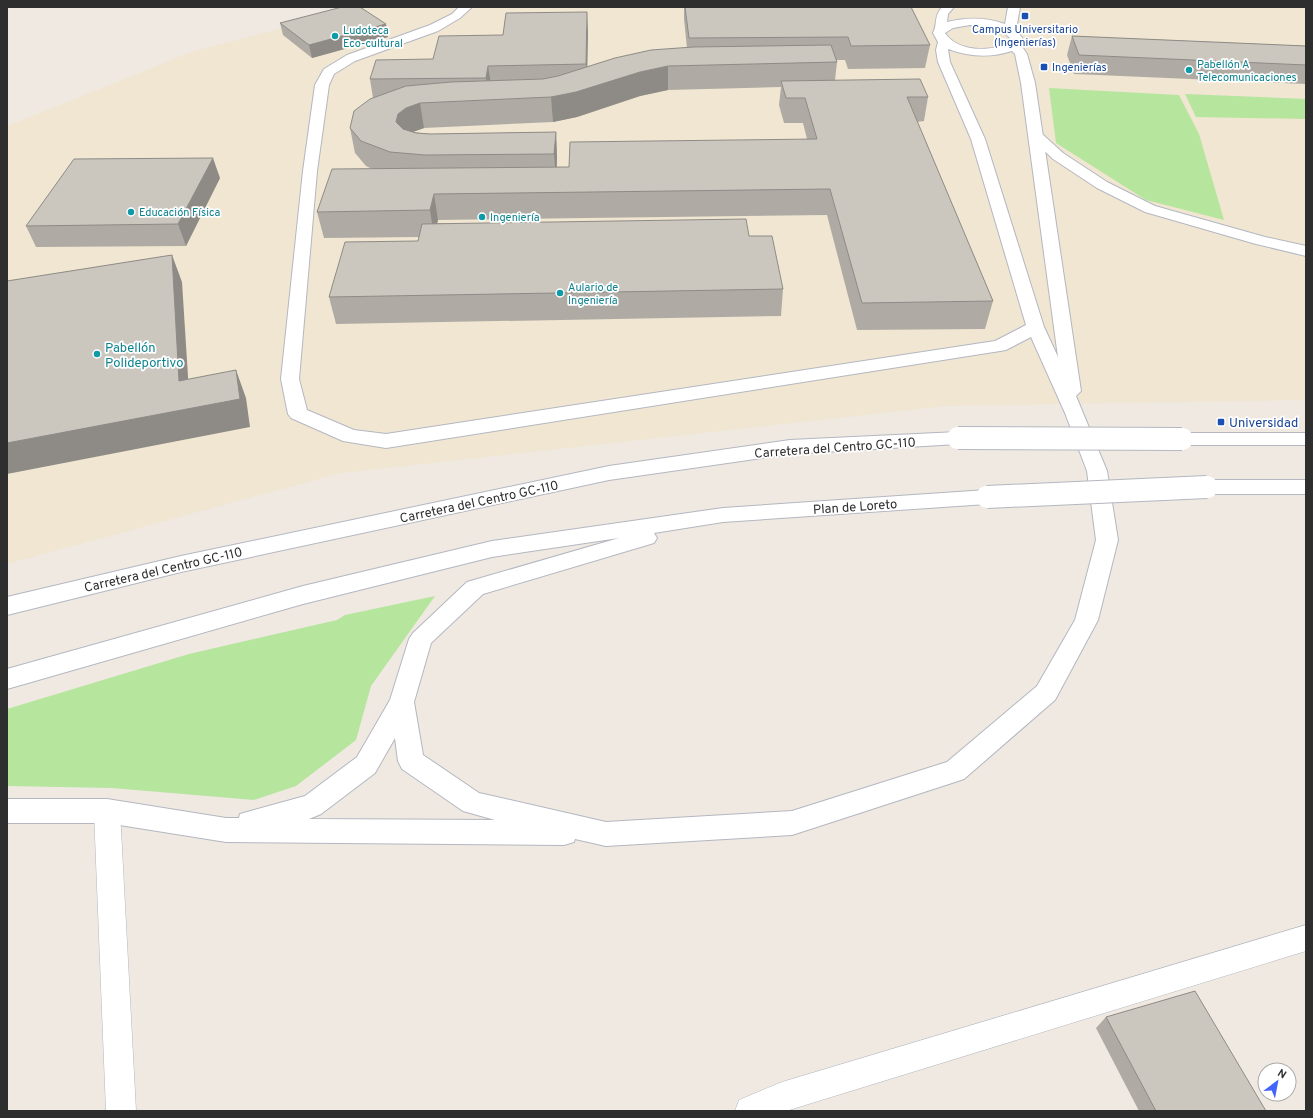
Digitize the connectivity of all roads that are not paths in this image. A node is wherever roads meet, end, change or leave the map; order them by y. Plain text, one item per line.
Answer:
1 (466, 7) edge
2 (948, 7) edge
3 (1014, 7) edge
4 (1010, 31) junction
5 (943, 35) junction
6 (1014, 45) junction
7 (1036, 136) junction
8 (1306, 251) edge
9 (1035, 327) junction
10 (1076, 413) junction
11 (1306, 439) edge
12 (1306, 487) edge
13 (723, 515) junction
14 (7, 606) edge
15 (7, 679) edge
16 (402, 702) junction
17 (7, 811) edge
18 (107, 811) junction
19 (226, 830) junction
20 (606, 834) junction
21 (1306, 938) edge
22 (120, 1111) edge
23 (750, 1111) edge

1 - 9 street
2 - 5 street
3 - 4 street
4 - 5 street
4 - 6 street
5 - 6 street
5 - 9 street
6 - 7 street
7 - 8 street
7 - 10 street
9 - 10 street
10 - 20 street
11 - 14 street, Carretera del Centro GC-110, bridge
12 - 13 street, Plan de Loreto, bridge
13 - 15 street
13 - 16 street
16 - 19 street
16 - 20 street
17 - 18 street
18 - 19 street
18 - 22 lane
19 - 20 street
21 - 23 lane

